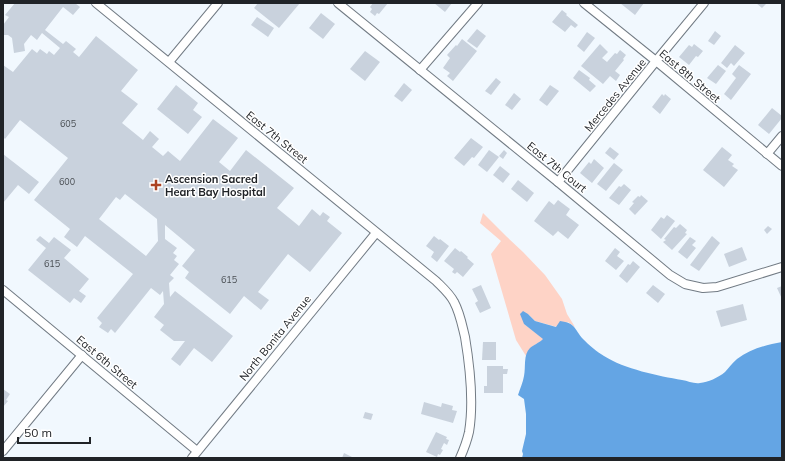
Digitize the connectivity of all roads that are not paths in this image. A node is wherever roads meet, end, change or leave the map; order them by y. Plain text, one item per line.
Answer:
1 (96, 3) edge
2 (218, 3) edge
3 (338, 3) edge
4 (478, 3) edge
5 (584, 3) edge
6 (704, 3) edge
7 (656, 61) junction
8 (169, 62) junction
9 (420, 70) junction
10 (782, 136) edge
11 (768, 154) junction
12 (782, 166) edge
13 (558, 182) junction
14 (376, 233) junction
15 (782, 267) edge
16 (3, 290) edge
17 (82, 355) junction
18 (3, 452) edge
19 (195, 455) edge
20 (460, 458) edge

1 - 8 street, East 7th Street
2 - 8 street
3 - 9 street, East 7th Court
4 - 9 street
5 - 7 street, East 8th Street
6 - 7 street, Mercedes Avenue
7 - 11 street, East 8th Street
7 - 13 street, Mercedes Avenue
8 - 14 street, East 7th Street
9 - 13 street, East 7th Court
10 - 11 street
11 - 12 street, East 8th Street
13 - 15 street, East 7th Court
14 - 19 street, North Bonita Avenue
14 - 20 street, East 7th Street
16 - 17 street, East 6th Street
17 - 18 street
17 - 19 street, East 6th Street

